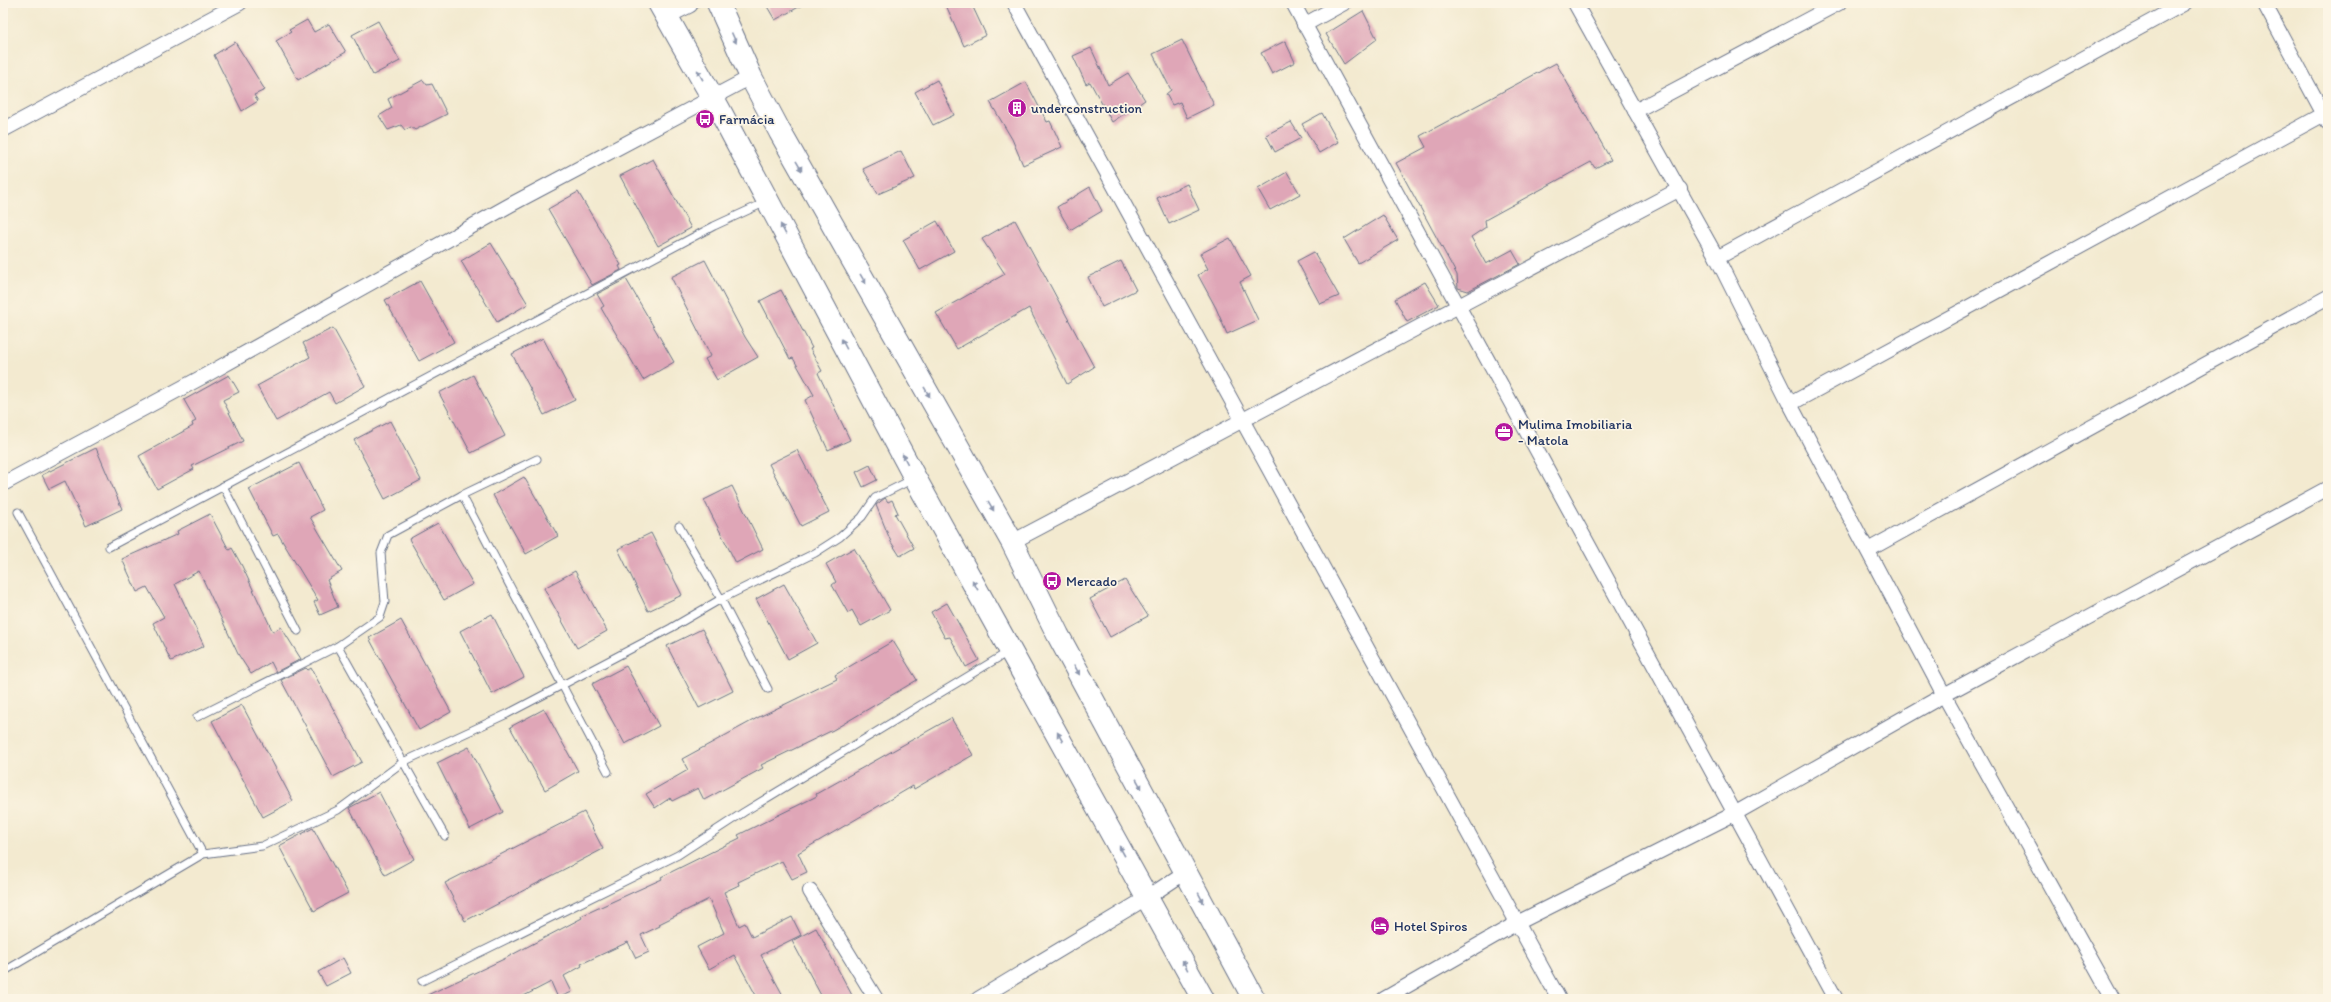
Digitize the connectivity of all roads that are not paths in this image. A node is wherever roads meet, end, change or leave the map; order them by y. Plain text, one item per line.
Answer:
1 (240, 3) edge
2 (688, 3) edge
3 (718, 3) edge
4 (1014, 3) edge
5 (1293, 3) edge
6 (1344, 3) edge
7 (1575, 3) edge
8 (1839, 3) edge
9 (2185, 3) edge
10 (2264, 3) edge
11 (662, 9) edge
12 (1304, 25) junction
13 (751, 76) junction
14 (712, 96) junction
15 (1635, 111) junction
16 (2327, 116) edge
17 (3, 130) edge
18 (1680, 189) junction
19 (768, 201) junction
20 (1717, 258) junction
21 (2328, 297) edge
22 (1459, 305) junction
23 (1790, 404) junction
24 (1243, 421) junction
25 (537, 459) dead end
26 (915, 478) junction
27 (3, 484) edge
28 (223, 486) junction
29 (2328, 488) edge
30 (462, 495) junction
31 (18, 512) dead end
32 (679, 526) dead end
33 (1012, 542) junction
34 (109, 547) dead end
35 (1868, 550) junction
36 (722, 598) junction
37 (298, 631) dead end
38 (338, 646) junction
39 (1012, 650) junction
40 (562, 685) junction
41 (768, 689) dead end
42 (1944, 695) junction
43 (197, 717) dead end
44 (403, 762) junction
45 (608, 772) dead end
46 (1734, 814) junction
47 (445, 836) dead end
48 (203, 854) junction
49 (1186, 871) junction
50 (810, 891) dead end
51 (1148, 897) junction
52 (1517, 923) junction
53 (3, 972) edge
54 (422, 981) dead end
55 (876, 999) edge
56 (978, 999) edge
57 (1203, 999) edge
58 (1254, 999) edge
59 (1384, 999) edge
60 (1559, 999) edge
61 (1836, 999) edge
62 (2113, 999) edge

1 - 17 street
2 - 11 street
3 -> 13 highway
4 - 24 street
5 - 12 street
6 - 12 street
7 - 15 street
8 - 15 street
9 - 20 street
10 - 16 street
14 -> 11 highway
12 - 22 street
13 - 14 street
13 -> 33 highway
14 - 19 highway
14 - 27 street
15 - 18 street
16 - 23 street
18 - 20 street
18 - 22 street
26 -> 19 highway
19 - 28 lane
20 - 23 street
21 - 35 street
22 - 24 street
22 - 46 street
23 - 35 street
24 - 33 street
24 - 52 street
25 - 30 lane
26 - 36 lane
39 -> 26 highway
28 - 34 lane
28 - 37 lane
29 - 42 street
30 - 38 lane
30 - 40 lane
31 - 48 lane
32 - 36 lane
33 -> 49 highway
35 - 42 street
36 - 40 lane
36 - 41 lane
38 - 43 lane
38 - 44 lane
51 -> 39 highway
39 - 54 lane
40 - 44 lane
40 - 45 lane
42 - 46 street
42 - 62 street
44 - 47 lane
44 - 48 lane
46 - 52 street
46 - 61 street
48 - 53 lane
49 - 51 street
49 -> 58 highway
50 - 55 street
51 - 56 street
57 -> 51 highway
52 - 59 street
52 - 60 street

